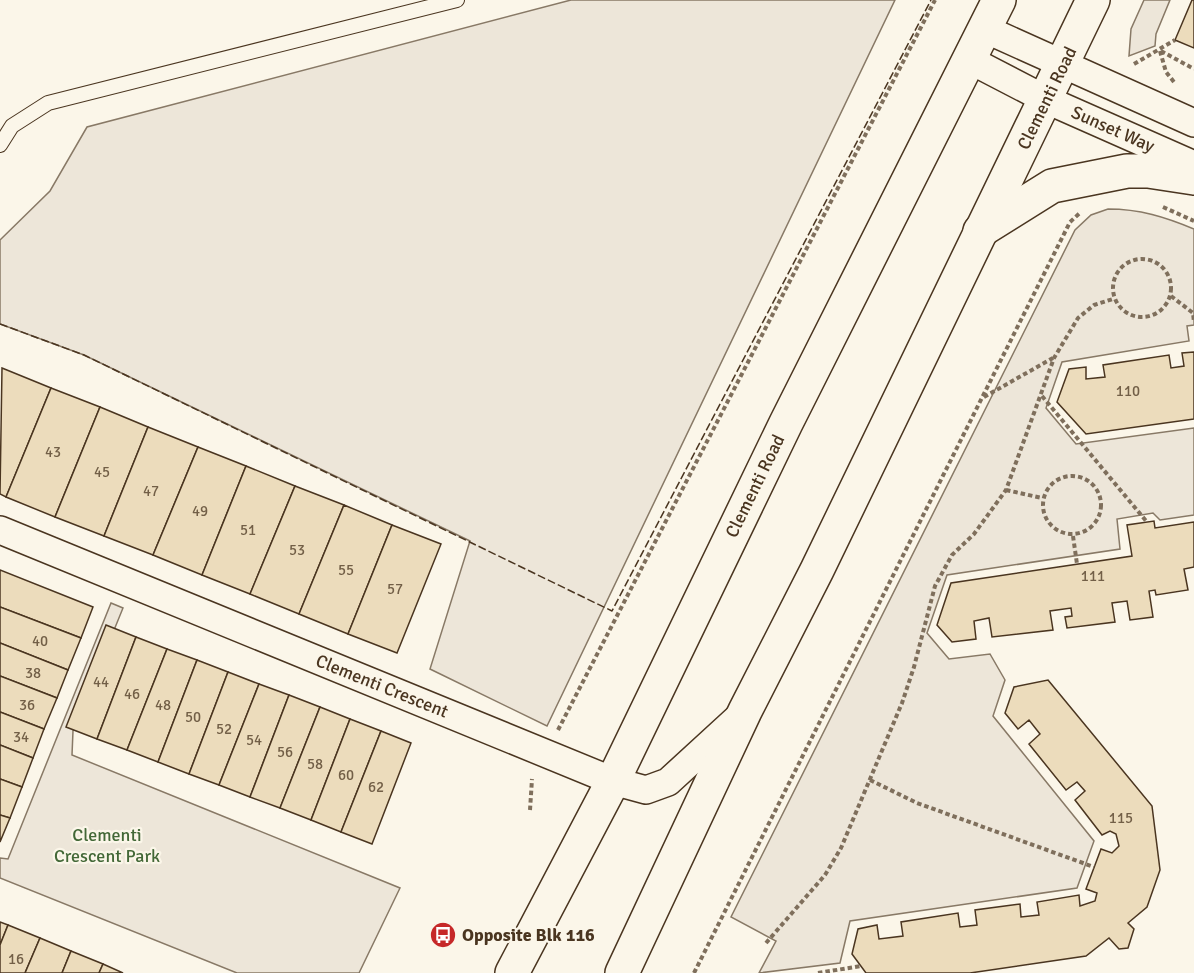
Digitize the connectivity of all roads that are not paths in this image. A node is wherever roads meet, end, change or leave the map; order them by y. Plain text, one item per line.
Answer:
1 (457, 0) edge
2 (999, 0) edge
3 (1093, 0) edge
4 (985, 29) junction
5 (968, 59) junction
6 (1063, 64) junction
7 (1047, 100) junction
8 (1194, 123) edge
9 (0, 145) edge
10 (1194, 165) edge
11 (1194, 178) edge
12 (980, 231) junction
13 (0, 530) edge
14 (745, 711) junction
15 (613, 781) junction
16 (512, 973) edge
17 (622, 973) edge

1 - 9 lane
2 - 4 main road, Clementi Road
3 - 6 main road, Clementi Road
4 - 5 main road, Clementi Road
4 - 6 street, Sunset Way
5 - 7 street, Sunset Way
5 - 15 main road, Clementi Road
6 - 7 main road, Clementi Road
6 - 8 street, Sunset Way
7 - 10 street, Sunset Way
7 - 12 main road, Clementi Road
11 - 12 main road
12 - 14 main road, Clementi Road
13 - 15 street, Clementi Crescent
14 - 15 street, Clementi Crescent
14 - 17 main road, Clementi Road
15 - 16 main road, Clementi Road

